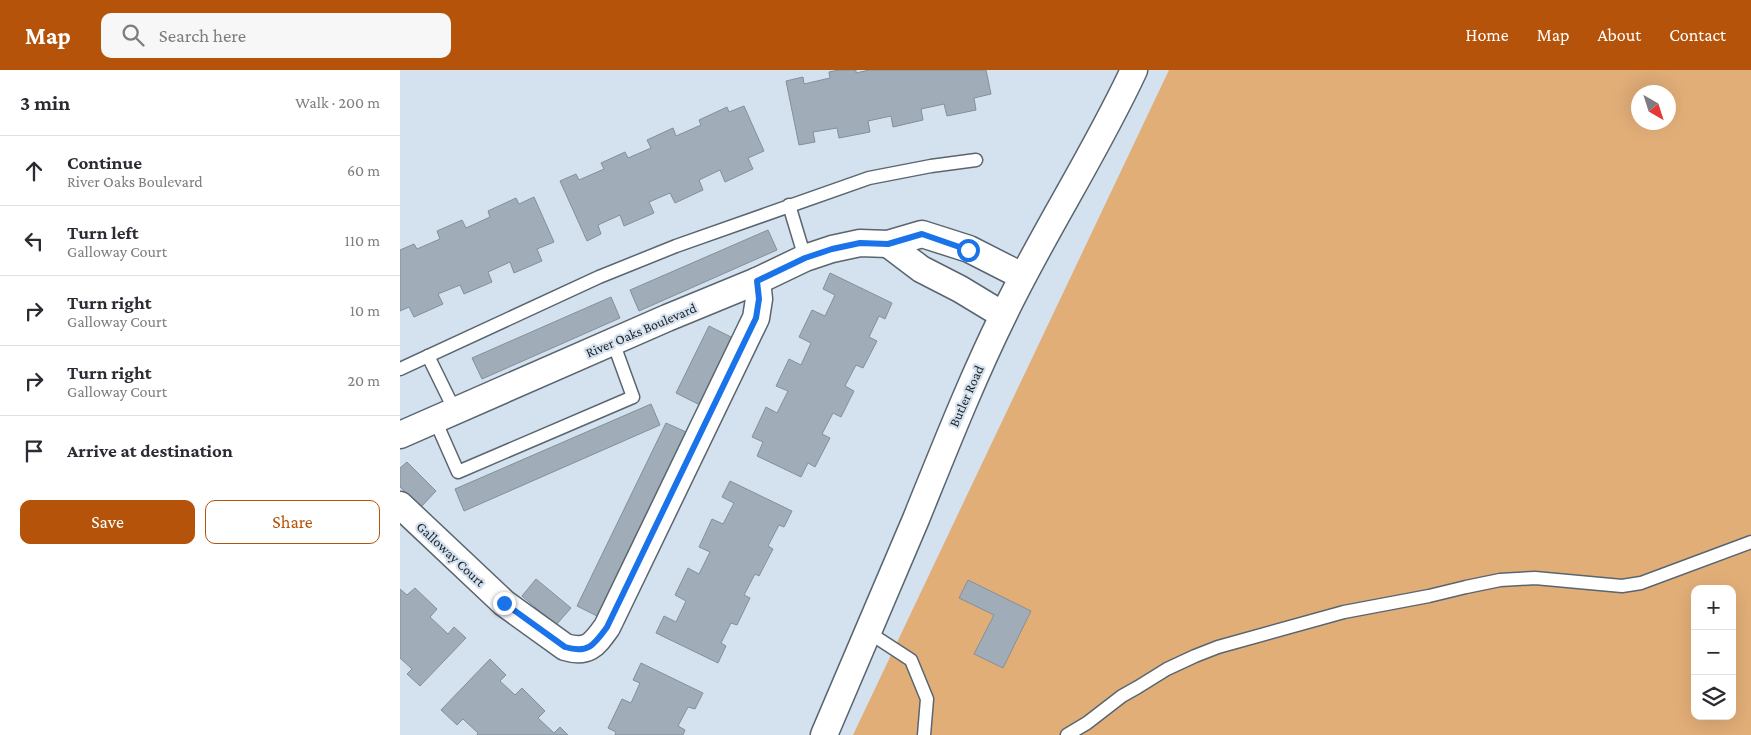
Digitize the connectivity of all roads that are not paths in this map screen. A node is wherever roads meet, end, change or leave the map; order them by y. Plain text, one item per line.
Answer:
1 (1134, 70) edge
2 (976, 160) dead end
3 (789, 205) junction
4 (888, 244) junction
5 (805, 258) junction
6 (1022, 276) junction
7 (757, 281) junction
8 (1003, 315) junction
9 (613, 342) junction
10 (428, 356) junction
11 (400, 369) edge
12 (445, 415) junction
13 (400, 435) edge
14 (400, 505) edge
15 (1751, 542) edge
16 (868, 632) junction
17 (824, 735) edge
18 (924, 735) edge
19 (1067, 735) edge

1 - 6 street, Butler Road
2 - 3 lane
3 - 5 lane
3 - 10 lane
4 - 5 street, River Oaks Boulevard
4 - 6 street, River Oaks Boulevard
4 - 8 street
5 - 7 street, River Oaks Boulevard
6 - 8 street, Butler Road
7 - 9 street, River Oaks Boulevard
7 - 14 street, Galloway Court
8 - 16 street, Butler Road
9 - 12 street, River Oaks Boulevard
9 - 12 lane
10 - 11 lane
10 - 12 lane
12 - 13 street, River Oaks Boulevard
15 - 19 lane
16 - 17 street, Butler Road
16 - 18 lane

